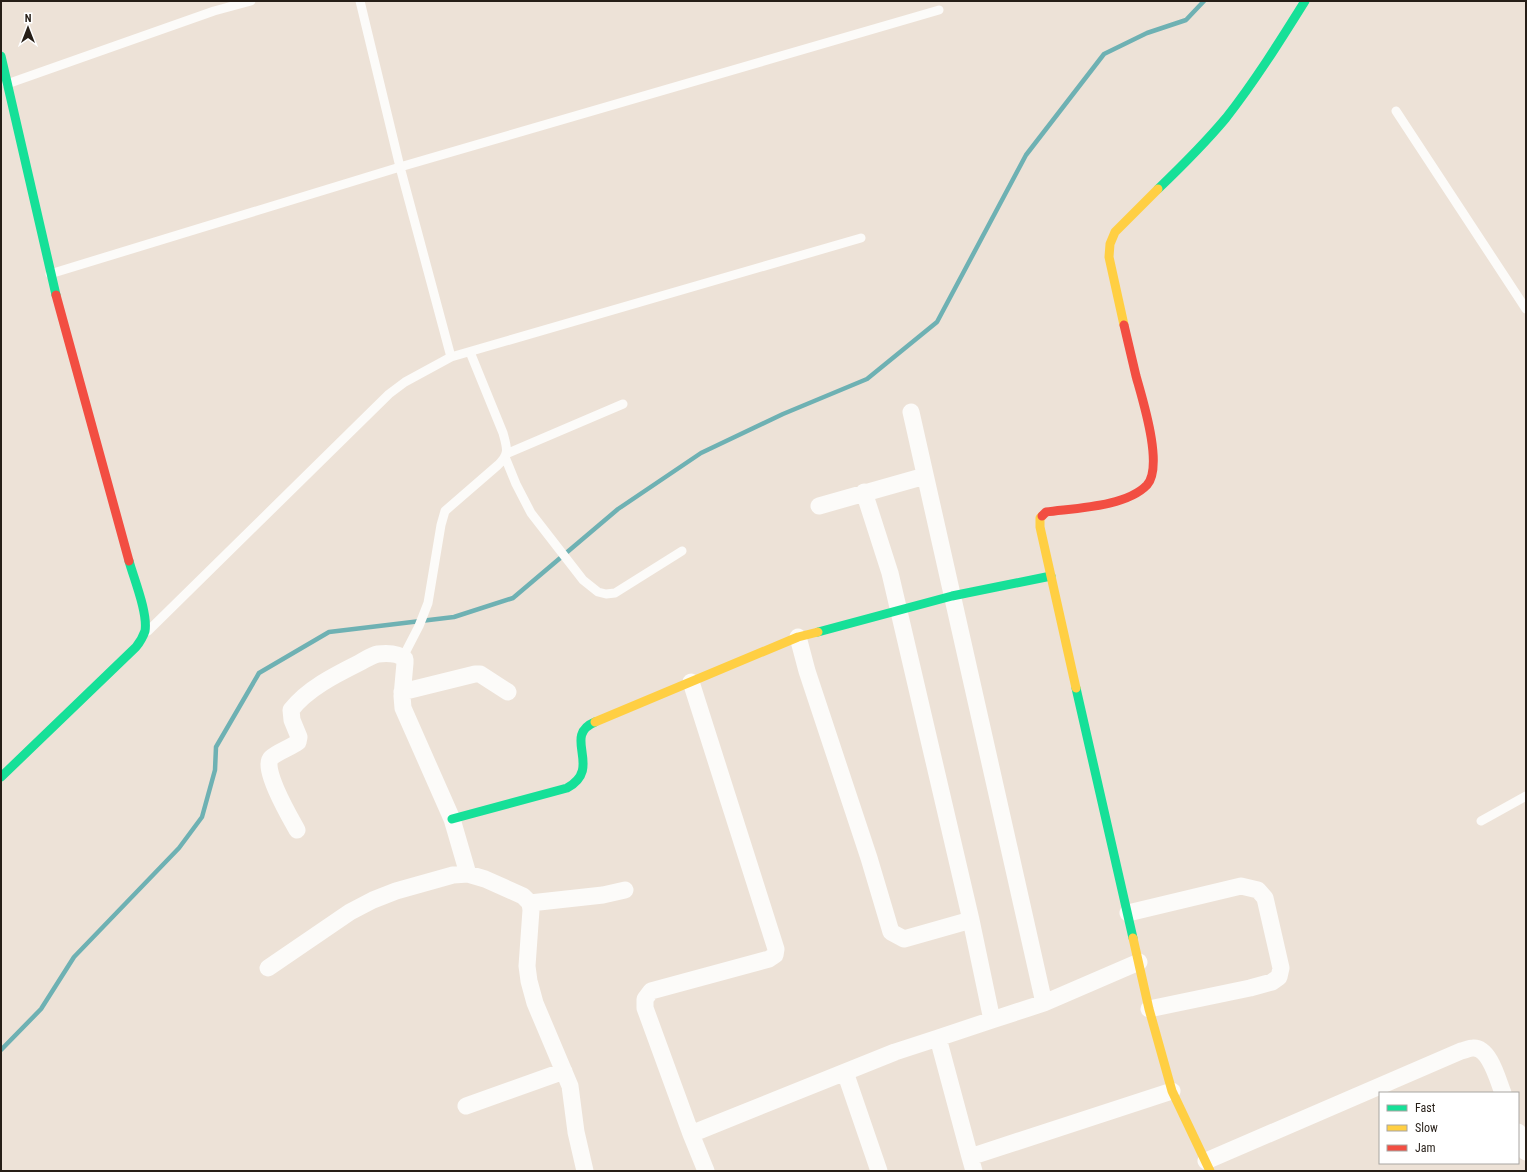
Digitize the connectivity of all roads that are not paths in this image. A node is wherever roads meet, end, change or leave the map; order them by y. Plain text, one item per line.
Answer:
1 (252, 1) edge
2 (360, 1) edge
3 (1305, 1) edge
4 (939, 10) dead end
5 (1, 56) edge
6 (4, 85) edge
7 (1396, 110) dead end
8 (400, 167) junction
9 (861, 238) dead end
10 (50, 274) junction
11 (1526, 309) edge
12 (470, 352) junction
13 (451, 357) junction
14 (623, 404) dead end
15 (911, 412) dead end
16 (506, 456) junction
17 (925, 476) junction
18 (864, 492) junction
19 (819, 506) dead end
20 (682, 551) dead end
21 (1051, 576) junction
22 (952, 596) junction
23 (899, 610) junction
24 (145, 633) junction
25 (798, 637) junction
26 (403, 657) junction
27 (691, 682) junction
28 (402, 692) junction
29 (508, 692) dead end
30 (1, 777) edge
31 (1526, 796) edge
32 (452, 820) junction
33 (1480, 821) dead end
34 (297, 830) dead end
35 (468, 874) junction
36 (625, 890) dead end
37 (530, 903) junction
38 (1128, 913) junction
39 (971, 920) junction
40 (1139, 962) junction
41 (268, 968) dead end
42 (1044, 1003) junction
43 (1149, 1009) junction
44 (992, 1020) junction
45 (938, 1038) junction
46 (564, 1071) junction
47 (845, 1072) junction
48 (1172, 1091) junction
49 (1503, 1092) edge
50 (466, 1106) dead end
51 (691, 1134) junction
52 (1519, 1134) edge
53 (1526, 1152) edge
54 (972, 1164) edge
55 (1208, 1166) edge
56 (585, 1171) edge
57 (706, 1171) edge
58 (879, 1171) edge

1 - 6 lane
2 - 8 lane
3 - 21 street
4 - 8 lane
5 - 6 street
6 - 10 street
7 - 11 lane
8 - 10 lane
8 - 13 lane
9 - 12 lane
10 - 24 street
12 - 13 lane
12 - 16 lane
13 - 24 lane
14 - 16 lane
15 - 17 street
16 - 20 lane
16 - 26 lane
17 - 18 street
17 - 22 street
18 - 19 street
18 - 23 street
21 - 22 street
21 - 38 street
22 - 23 street
22 - 42 street
23 - 25 street
23 - 39 street
24 - 30 street
25 - 27 street
25 - 39 street
26 - 28 street
26 - 34 street
27 - 32 street
27 - 51 street
28 - 29 street
28 - 32 street
31 - 33 lane
32 - 35 street
35 - 37 street
35 - 41 street
36 - 37 street
37 - 46 street
38 - 40 street
38 - 43 street
39 - 44 street
40 - 42 street
40 - 43 street
42 - 44 street
43 - 48 street
44 - 45 street
45 - 47 street
45 - 54 street
46 - 50 street
46 - 56 street
47 - 51 street
47 - 58 street
48 - 54 street
48 - 55 street
49 - 55 street
51 - 57 street
52 - 53 street

